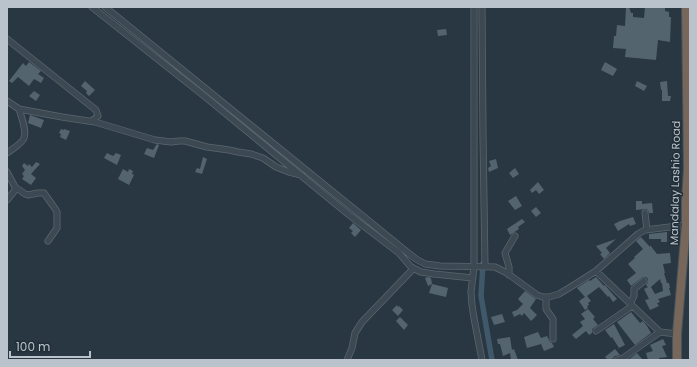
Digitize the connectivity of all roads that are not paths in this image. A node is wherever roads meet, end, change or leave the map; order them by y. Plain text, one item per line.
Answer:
1 (92, 7) edge
2 (105, 7) edge
3 (474, 7) edge
4 (482, 7) edge
5 (686, 7) edge
6 (7, 39) edge
7 (7, 101) edge
8 (19, 109) junction
9 (92, 121) junction
10 (7, 153) edge
11 (7, 172) edge
12 (301, 175) junction
13 (16, 189) junction
14 (7, 200) edge
15 (645, 213) dead end
16 (686, 225) junction
17 (647, 230) junction
18 (515, 236) dead end
19 (48, 241) dead end
20 (479, 267) junction
21 (413, 268) junction
22 (596, 272) junction
23 (509, 275) junction
24 (473, 278) junction
25 (644, 281) dead end
26 (546, 297) junction
27 (631, 305) junction
28 (596, 331) dead end
29 (660, 332) junction
30 (677, 334) junction
31 (553, 339) dead end
32 (347, 360) edge
33 (482, 360) edge
34 (617, 360) edge
35 (677, 360) edge

1 - 12 street
2 - 20 street
3 - 20 street
4 - 20 street
5 - 16 highway, Mandalay Lashio Road
6 - 9 street
7 - 8 street
8 - 9 street
8 - 10 street
9 - 12 street
11 - 13 street
12 - 21 street
13 - 14 street
13 - 19 street
15 - 17 street
16 - 17 street
16 - 30 highway, Mandalay Lashio Road
17 - 22 street
18 - 23 street
20 - 23 street
20 - 24 street
21 - 24 street
21 - 32 street
22 - 26 street
22 - 27 street
23 - 26 street
24 - 33 street
25 - 27 street
26 - 31 street
27 - 28 street
27 - 29 street
29 - 30 street
29 - 34 street
30 - 35 highway, Mandalay Lashio Road

